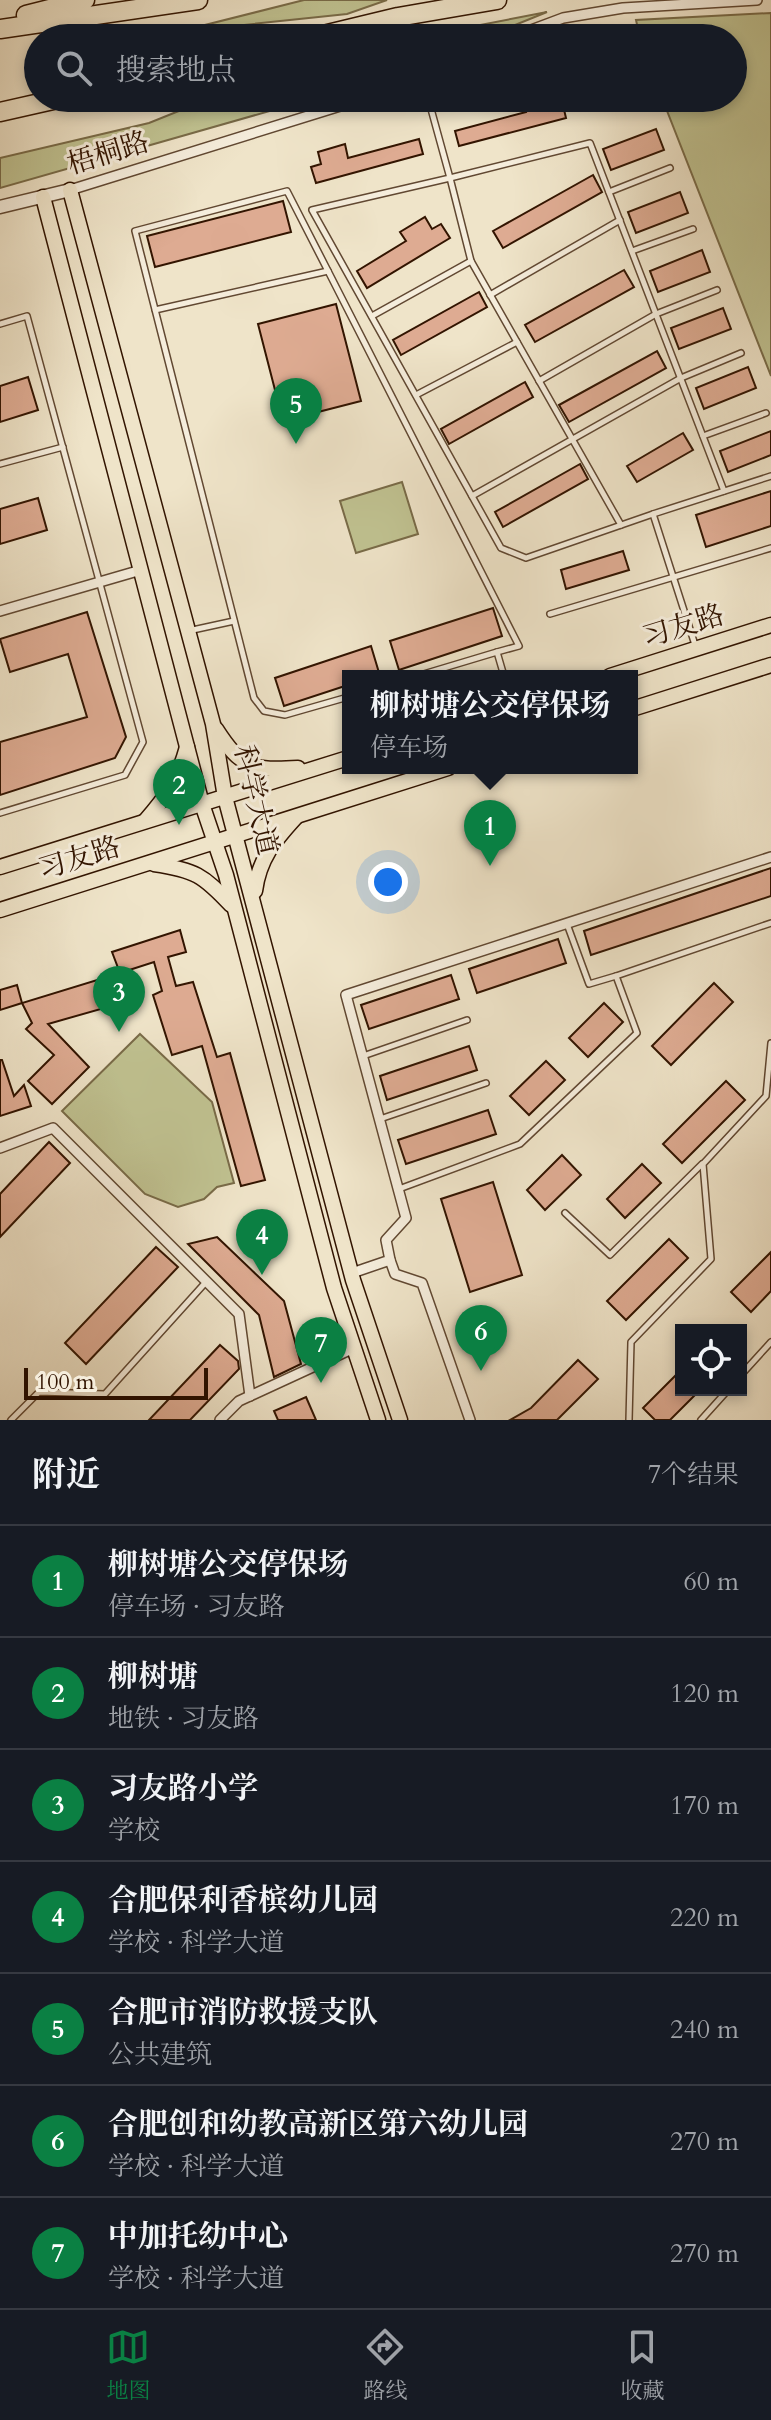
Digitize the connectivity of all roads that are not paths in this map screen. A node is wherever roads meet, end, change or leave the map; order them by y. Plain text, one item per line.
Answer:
1 (85, 0) edge
2 (198, 0) edge
3 (444, 0) edge
4 (497, 0) edge
5 (757, 0) edge
6 (398, 17) junction
7 (0, 21) edge
8 (34, 24) edge
9 (369, 24) edge
10 (547, 24) edge
11 (24, 25) edge
12 (0, 29) edge
13 (24, 107) edge
14 (0, 112) edge
15 (321, 112) edge
16 (432, 112) edge
17 (670, 168) dead end
18 (450, 178) junction
19 (70, 190) junction
20 (609, 192) junction
21 (43, 197) junction
22 (0, 207) edge
23 (620, 220) junction
24 (693, 229) dead end
25 (632, 251) junction
26 (471, 261) junction
27 (328, 271) junction
28 (717, 290) dead end
29 (490, 295) junction
30 (155, 310) junction
31 (656, 314) junction
32 (372, 316) junction
33 (0, 324) edge
34 (517, 342) junction
35 (741, 353) dead end
36 (681, 378) junction
37 (539, 381) junction
38 (416, 395) junction
39 (766, 413) dead end
40 (703, 436) junction
41 (573, 440) junction
42 (63, 447) junction
43 (0, 464) edge
44 (771, 476) edge
45 (724, 491) junction
46 (472, 496) junction
47 (653, 514) junction
48 (621, 525) junction
49 (771, 548) edge
50 (141, 570) junction
51 (674, 578) junction
52 (99, 583) junction
53 (0, 611) edge
54 (550, 614) dead end
55 (234, 621) junction
56 (771, 625) edge
57 (188, 631) junction
58 (697, 649) junction
59 (497, 652) junction
60 (771, 665) edge
61 (437, 670) edge
62 (502, 670) edge
63 (629, 670) edge
64 (342, 699) edge
65 (638, 707) edge
66 (213, 724) junction
67 (187, 747) junction
68 (342, 760) edge
69 (318, 767) junction
70 (429, 774) edge
71 (225, 797) junction
72 (202, 804) junction
73 (0, 813) edge
74 (296, 817) junction
75 (144, 822) junction
76 (236, 836) junction
77 (215, 842) junction
78 (771, 857) edge
79 (150, 863) junction
80 (0, 867) edge
81 (254, 900) junction
82 (235, 909) junction
83 (0, 910) edge
84 (771, 923) edge
85 (567, 924) junction
86 (616, 976) junction
87 (467, 1020) dead end
88 (771, 1043) edge
89 (362, 1057) junction
90 (486, 1083) dead end
91 (379, 1119) junction
92 (0, 1148) edge
93 (703, 1164) junction
94 (398, 1189) junction
95 (565, 1213) dead end
96 (390, 1260) junction
97 (352, 1273) junction
98 (207, 1282) junction
99 (771, 1342) edge
100 (354, 1348) junction
101 (747, 1368) edge
102 (250, 1396) junction
103 (723, 1396) edge
104 (11, 1420) edge
105 (220, 1420) edge
106 (378, 1420) edge
107 (400, 1420) edge
108 (470, 1420) edge
109 (629, 1420) edge
110 (701, 1420) edge

1 - 7 highway
2 - 8 highway
3 - 6 highway
4 - 6 highway
5 - 10 street
6 - 9 highway
11 - 12 highway
13 - 14 highway
15 - 19 street, 梧桐路
16 - 18 lane
17 - 20 lane
18 - 20 lane
18 - 26 lane
18 - 32 lane
19 - 21 street, 梧桐路
19 - 57 main road, 科学大道
20 - 23 lane
21 - 22 street, 梧桐路
21 - 50 main road, 科学大道
23 - 25 lane
23 - 29 lane
24 - 25 lane
25 - 31 lane
26 - 29 lane
26 - 32 lane
27 - 30 lane
27 - 30 lane
27 - 59 lane
28 - 31 lane
29 - 34 lane
30 - 55 lane
31 - 36 lane
31 - 37 lane
32 - 38 lane
33 - 42 lane
34 - 37 lane
34 - 38 lane
35 - 36 lane
36 - 40 lane
36 - 41 lane
37 - 41 lane
38 - 46 lane
39 - 40 lane
40 - 45 lane
41 - 46 lane
41 - 48 lane
42 - 43 lane
42 - 52 lane
44 - 45 lane
45 - 47 lane
46 - 48 lane
47 - 48 lane
47 - 51 lane
49 - 51 lane
50 - 52 street
50 - 67 main road, 科学大道
51 - 54 lane
51 - 58 lane
52 - 53 street
52 - 73 lane
55 - 57 lane
55 - 64 lane
56 - 58 main road, 习友路
57 - 66 main road, 科学大道
58 - 63 main road, 习友路
59 - 61 lane
59 - 62 lane
60 - 65 main road
66 - 69 main road
66 - 71 main road, 科学大道
67 - 72 main road, 科学大道
67 - 75 main road
68 - 69 main road, 习友路
69 - 71 main road, 习友路
70 - 74 main road, 习友路
71 - 72 main road, 习友路
71 - 76 main road, 科学大道
72 - 75 main road, 习友路
72 - 77 main road, 科学大道
74 - 76 main road, 习友路
74 - 81 main road
75 - 80 main road, 习友路
76 - 77 main road, 习友路
76 - 81 main road, 科学大道
77 - 79 main road, 习友路
77 - 82 main road, 科学大道
78 - 85 street
79 - 82 main road
79 - 83 main road, 习友路
81 - 97 main road, 科学大道
82 - 100 main road, 科学大道
84 - 86 lane
85 - 86 lane
85 - 89 street
86 - 94 lane
87 - 89 lane
88 - 93 lane
89 - 91 street
90 - 91 lane
91 - 94 street
92 - 98 street
93 - 95 lane
93 - 109 lane
94 - 96 street
96 - 97 street
96 - 108 street
97 - 107 main road, 科学大道
98 - 102 street
98 - 104 lane
99 - 101 lane
100 - 102 street
100 - 106 main road, 科学大道
102 - 105 street
103 - 110 lane

